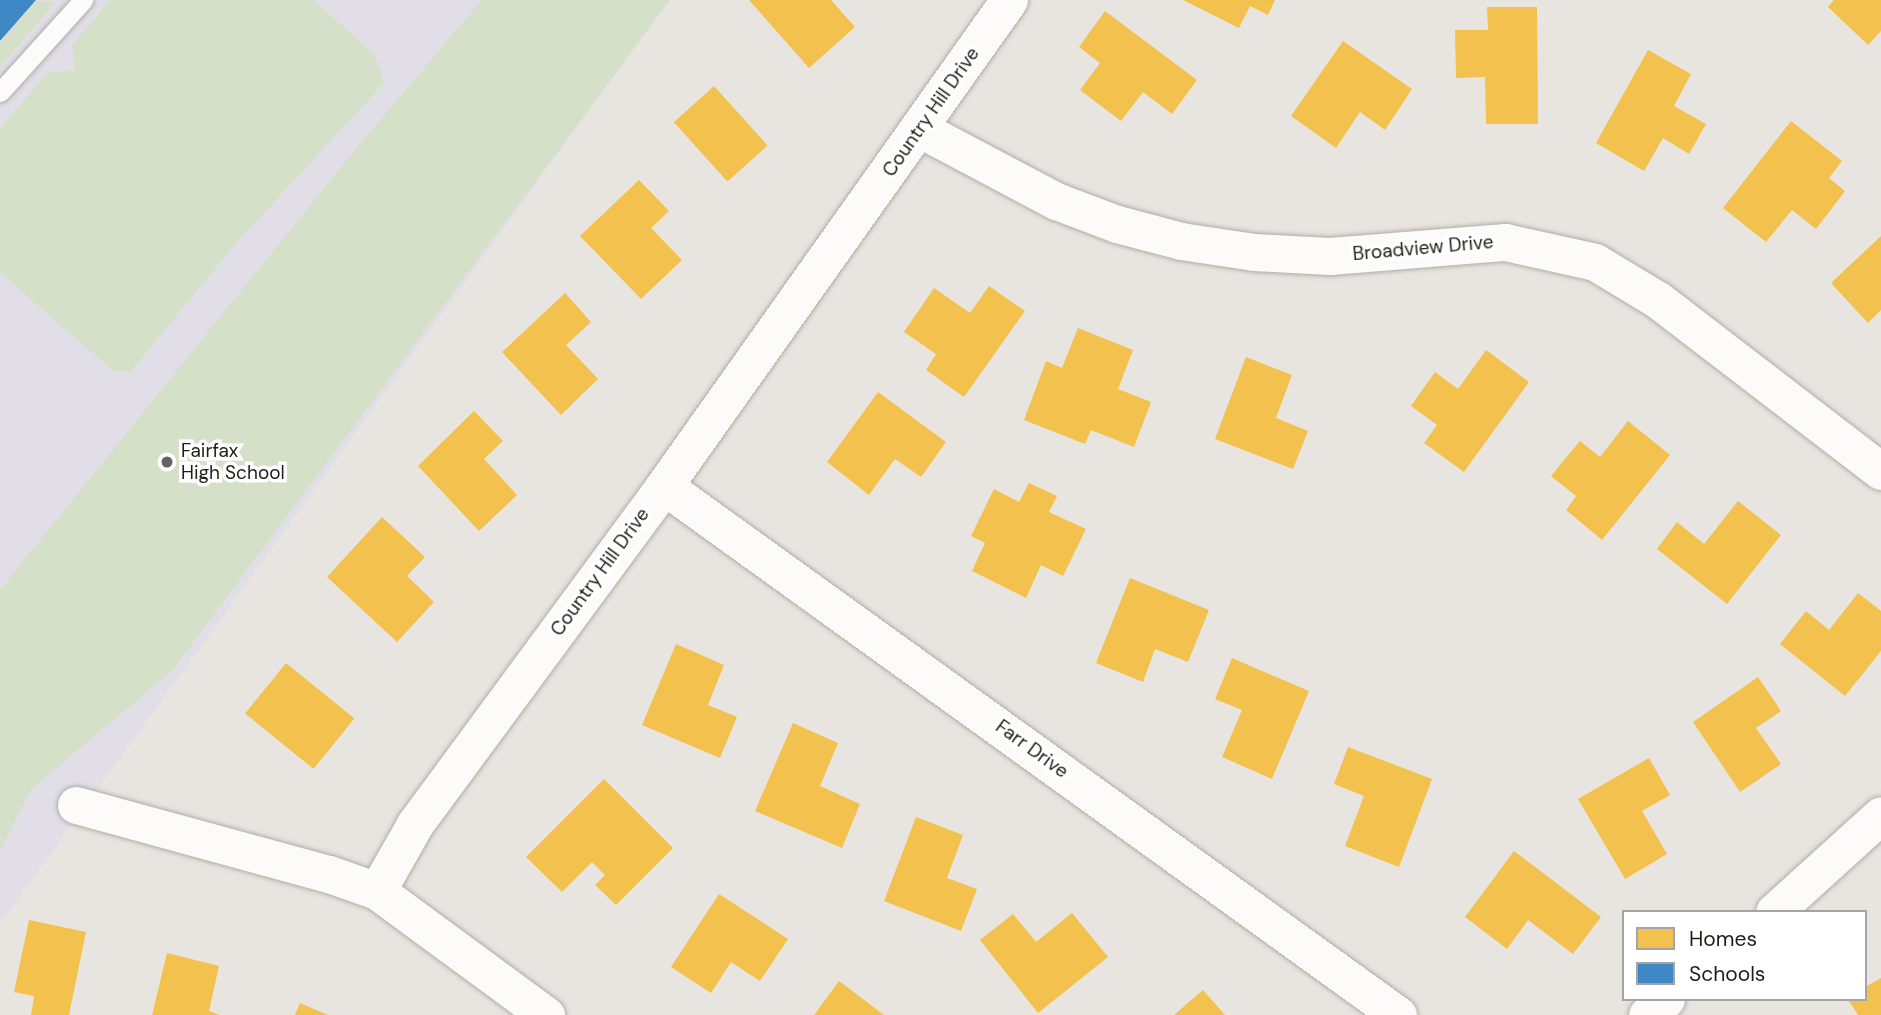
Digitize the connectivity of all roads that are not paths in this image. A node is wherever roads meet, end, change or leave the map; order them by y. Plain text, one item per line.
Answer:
1 (83, 0) edge
2 (1009, 0) edge
3 (0, 92) edge
4 (920, 128) junction
5 (1881, 471) edge
6 (664, 486) junction
7 (76, 804) dead end
8 (1881, 815) edge
9 (377, 891) junction
10 (1776, 910) edge
11 (1664, 1001) edge
12 (545, 1015) edge
13 (1398, 1015) edge
14 (1647, 1015) edge

1 - 3 lane
2 - 4 street, Country Hill Drive
4 - 5 street, Broadview Drive
4 - 6 street, Country Hill Drive
6 - 9 street, Country Hill Drive
6 - 13 street, Farr Drive
7 - 9 street
8 - 10 street
9 - 12 street
11 - 14 street

